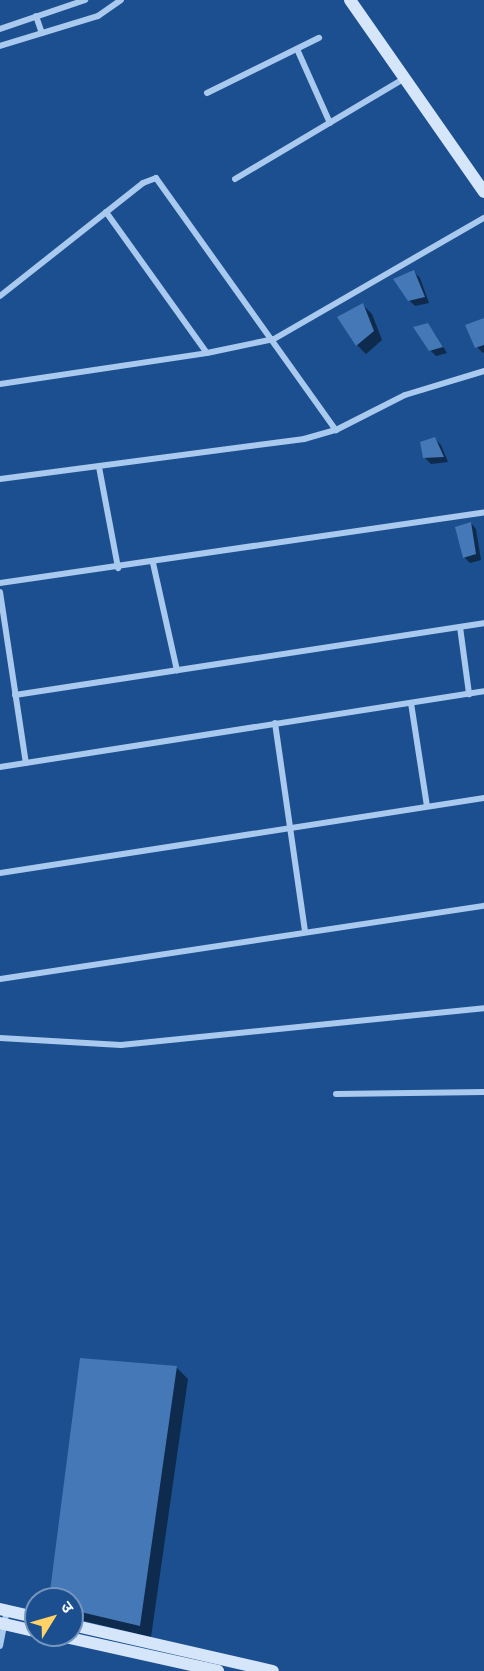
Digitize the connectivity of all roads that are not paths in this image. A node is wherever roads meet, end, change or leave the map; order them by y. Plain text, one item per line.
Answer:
1 (86, 0) edge
2 (121, 0) edge
3 (350, 0) edge
4 (36, 16) junction
5 (0, 28) edge
6 (42, 33) junction
7 (319, 38) dead end
8 (0, 46) edge
9 (297, 49) junction
10 (405, 77) junction
11 (207, 93) dead end
12 (330, 123) junction
13 (235, 179) dead end
14 (484, 192) edge
15 (106, 212) junction
16 (484, 218) edge
17 (0, 296) edge
18 (274, 339) junction
19 (207, 353) junction
20 (484, 371) edge
21 (0, 384) edge
22 (336, 430) junction
23 (99, 467) junction
24 (0, 479) edge
25 (484, 512) edge
26 (153, 563) junction
27 (118, 568) junction
28 (0, 584) edge
29 (0, 592) edge
30 (484, 623) edge
31 (460, 627) junction
32 (177, 670) junction
33 (484, 691) edge
34 (469, 694) junction
35 (15, 695) junction
36 (411, 703) junction
37 (275, 723) junction
38 (26, 763) junction
39 (0, 767) edge
40 (484, 798) edge
41 (427, 806) junction
42 (291, 828) junction
43 (0, 873) edge
44 (484, 906) edge
45 (305, 932) junction
46 (0, 979) edge
47 (484, 1008) edge
48 (0, 1038) edge
49 (484, 1092) edge
50 (336, 1094) dead end
51 (4, 1610) edge
52 (24, 1614) edge
53 (3, 1624) edge
54 (24, 1628) edge
55 (84, 1628) edge
56 (84, 1641) edge
57 (0, 1646) edge
58 (218, 1671) edge
59 (273, 1671) edge

1 - 4 street
2 - 6 street
3 - 10 street
4 - 5 street
4 - 6 street
6 - 8 street
7 - 9 street
9 - 11 street
9 - 12 street
10 - 12 street
10 - 14 street
12 - 13 street
15 - 17 street
15 - 18 street
15 - 19 street
16 - 18 street
18 - 19 street
18 - 22 street
19 - 21 street
20 - 22 street
22 - 23 street
23 - 24 street
23 - 27 street
25 - 26 street
26 - 27 street
26 - 32 street
27 - 28 street
29 - 35 street
30 - 31 street
31 - 32 street
31 - 34 street
32 - 35 street
33 - 34 street
34 - 36 street
35 - 38 street
36 - 37 street
36 - 41 street
37 - 38 street
37 - 42 street
38 - 39 street
40 - 41 street
41 - 42 street
42 - 43 street
42 - 45 street
44 - 45 street
45 - 46 street
47 - 48 street
49 - 50 street
51 - 52 street
51 - 53 street
53 - 54 street
53 - 57 street
55 - 59 street
56 - 58 street

